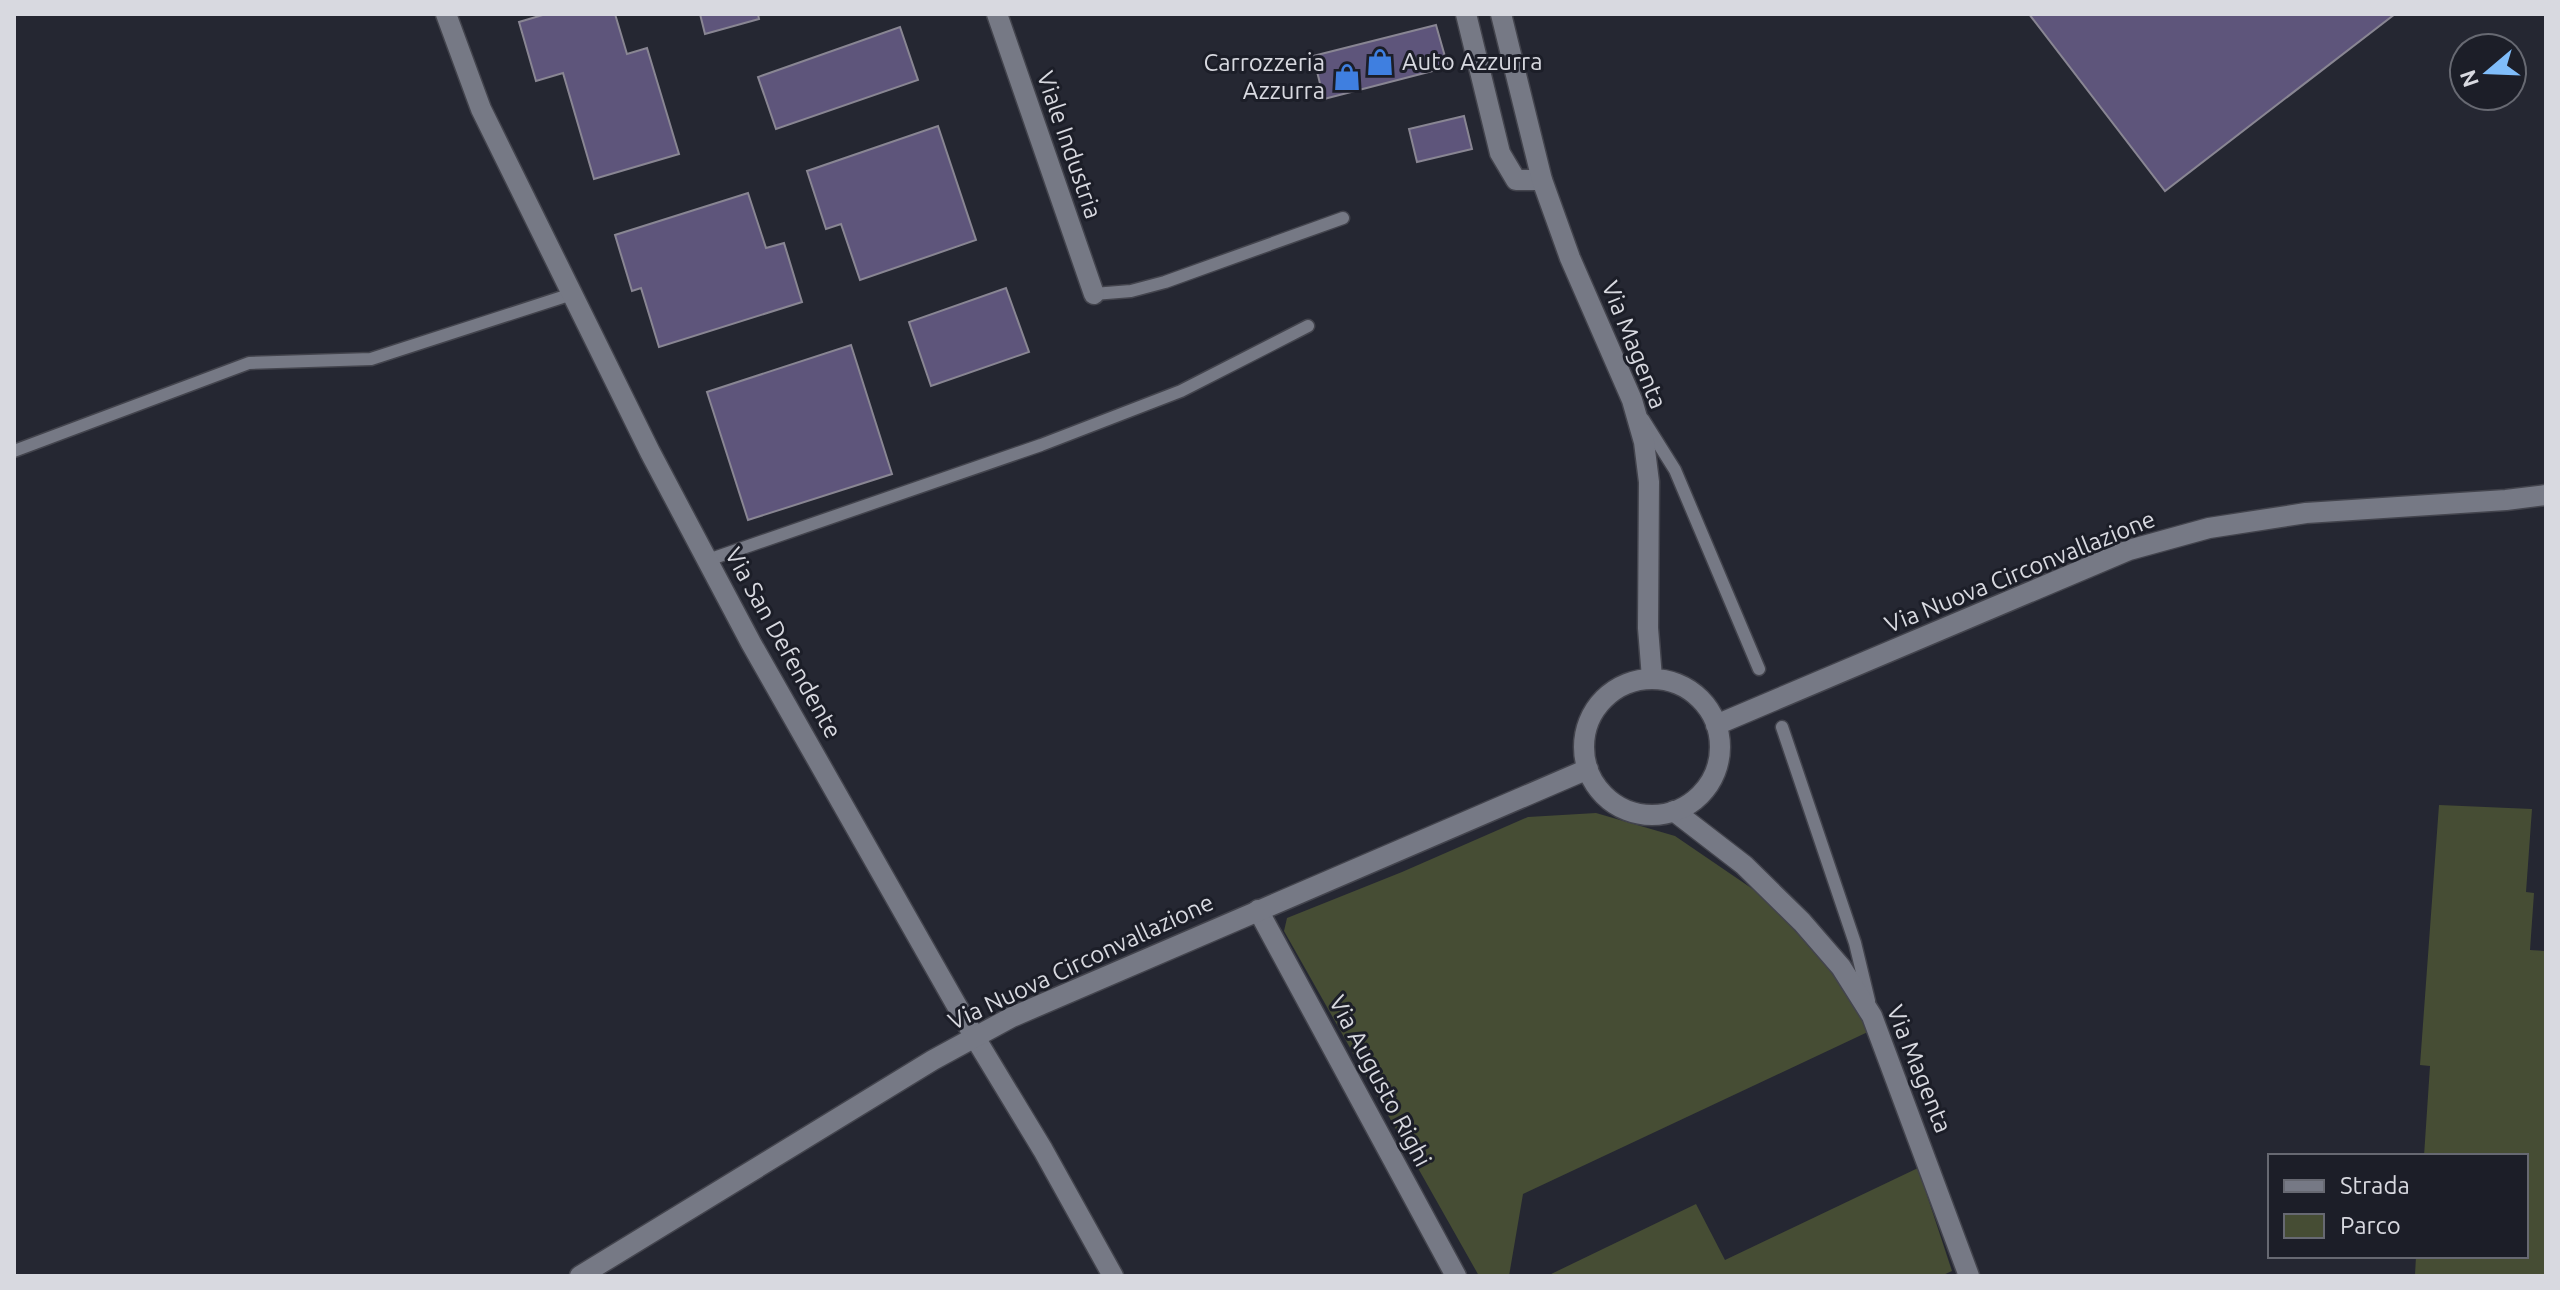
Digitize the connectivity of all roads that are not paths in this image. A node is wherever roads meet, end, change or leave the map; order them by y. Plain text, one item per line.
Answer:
1 (446, 14) edge
2 (997, 14) edge
3 (1466, 14) edge
4 (1501, 14) edge
5 (1542, 180) junction
6 (1343, 218) dead end
7 (572, 294) junction
8 (1094, 294) joint
9 (1308, 326) dead end
10 (1632, 400) junction
11 (14, 451) edge
12 (2546, 495) edge
13 (708, 560) junction
14 (1759, 669) dead end
15 (1652, 678) junction
16 (1716, 725) junction
17 (1782, 727) dead end
18 (1588, 769) junction
19 (1674, 811) junction
20 (1258, 910) junction
21 (1872, 1016) junction
22 (974, 1036) junction
23 (580, 1276) edge
24 (1113, 1276) edge
25 (1456, 1276) edge
26 (1969, 1276) edge

1 - 7 street, Via San Defendente
2 - 8 street, Viale Industria
3 - 5 street
4 - 5 street, Via Magenta
5 - 10 street, Via Magenta
6 - 8 lane
7 - 11 lane
7 - 13 street, Via San Defendente
9 - 13 lane
10 - 14 lane
10 - 15 street, Via Magenta
12 - 16 street, Via Nuova Circonvallazione
13 - 22 street, Via San Defendente
15 - 16 street
15 - 18 street
16 - 19 street
17 - 21 lane
18 - 19 street
18 - 20 street, Via Nuova Circonvallazione
19 - 21 street, Via Magenta
20 - 22 street, Via Nuova Circonvallazione
20 - 25 street, Via Augusto Righi
21 - 26 street, Via Magenta
22 - 23 street, Via Nuova Circonvallazione
22 - 24 street, Via San Defendente

